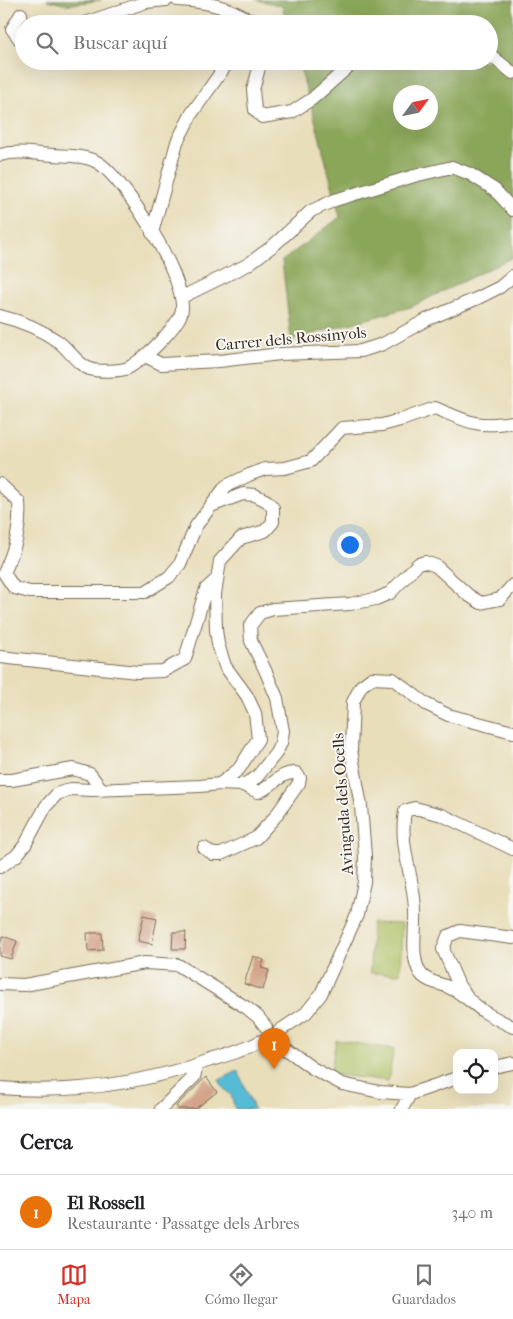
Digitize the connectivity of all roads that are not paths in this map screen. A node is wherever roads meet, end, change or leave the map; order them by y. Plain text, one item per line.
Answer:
1 (167, 0) edge
2 (177, 0) edge
3 (108, 15) edge
4 (237, 15) edge
5 (498, 61) edge
6 (223, 70) edge
7 (258, 70) edge
8 (345, 70) edge
9 (513, 73) edge
10 (0, 155) edge
11 (513, 210) edge
12 (152, 233) junction
13 (513, 276) edge
14 (182, 297) junction
15 (0, 316) edge
16 (145, 356) junction
17 (513, 422) edge
18 (0, 484) edge
19 (211, 506) junction
20 (217, 579) junction
21 (513, 585) edge
22 (0, 657) edge
23 (513, 732) edge
24 (0, 780) edge
25 (220, 784) junction
26 (243, 785) junction
27 (102, 790) junction
28 (204, 848) dead end
29 (513, 849) edge
30 (0, 867) edge
31 (513, 938) edge
32 (0, 984) edge
33 (474, 1005) junction
34 (266, 1027) junction
35 (513, 1027) edge
36 (279, 1037) junction
37 (261, 1041) junction
38 (513, 1063) edge
39 (197, 1065) junction
40 (498, 1065) edge
41 (453, 1079) edge
42 (0, 1088) edge
43 (410, 1094) junction
44 (161, 1109) edge
45 (402, 1109) edge

1 - 3 street
2 - 4 street
5 - 9 street
6 - 12 street
7 - 8 street
10 - 12 street
11 - 14 street
12 - 14 street
13 - 16 street, Carrer dels Rossinyols
14 - 16 street
15 - 16 street
17 - 19 street
18 - 19 street
19 - 20 street
20 - 22 street
20 - 25 street
21 - 26 street
23 - 36 street, Avinguda dels Ocells
24 - 27 street
25 - 26 street
25 - 27 street
26 - 28 street
27 - 30 street
29 - 33 street
31 - 33 street
32 - 34 street
33 - 35 street
34 - 36 street
34 - 37 street
36 - 37 street
36 - 43 street
37 - 39 street
38 - 40 street
39 - 42 street
39 - 44 street
41 - 43 street
43 - 45 street

